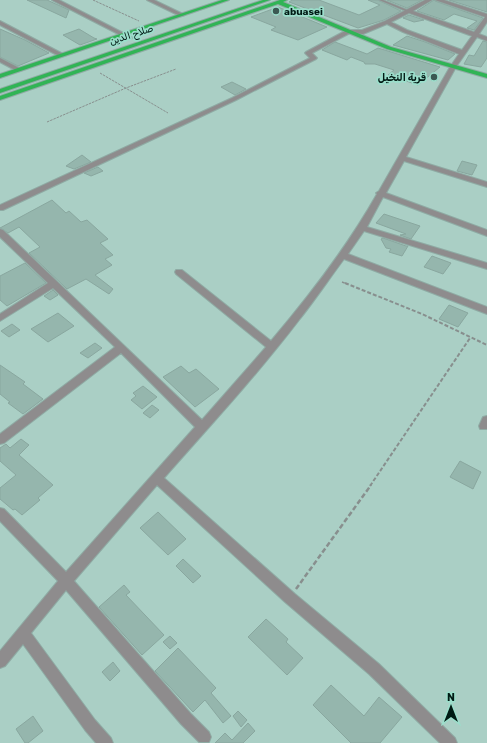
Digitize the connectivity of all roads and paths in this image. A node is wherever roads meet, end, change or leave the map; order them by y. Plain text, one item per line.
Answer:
1 (55, 0) edge
2 (94, 0) edge
3 (150, 0) edge
4 (227, 0) edge
5 (246, 0) edge
6 (268, 0) edge
7 (380, 0) edge
8 (429, 0) edge
9 (438, 0) edge
10 (282, 1) edge
11 (409, 11) junction
12 (182, 15) junction
13 (487, 17) edge
14 (387, 22) junction
15 (0, 23) edge
16 (149, 26) junction
17 (349, 32) junction
18 (363, 32) junction
19 (475, 35) junction
20 (127, 36) junction
21 (487, 39) edge
22 (464, 52) junction
23 (61, 55) junction
24 (97, 57) junction
25 (117, 57) junction
26 (0, 60) edge
27 (88, 66) junction
28 (454, 66) junction
29 (176, 69) dead end
30 (19, 70) junction
31 (487, 72) edge
32 (0, 76) edge
33 (487, 76) edge
34 (0, 83) edge
35 (126, 88) junction
36 (0, 91) edge
37 (0, 98) edge
38 (168, 113) dead end
39 (47, 122) dead end
40 (402, 158) junction
41 (487, 185) edge
42 (380, 193) junction
43 (0, 208) edge
44 (362, 228) junction
45 (0, 232) edge
46 (487, 233) edge
47 (343, 255) junction
48 (487, 266) edge
49 (179, 272) dead end
50 (342, 282) dead end
51 (54, 283) junction
52 (487, 311) edge
53 (0, 318) edge
54 (470, 338) junction
55 (487, 345) edge
56 (121, 347) junction
57 (272, 347) junction
58 (202, 427) junction
59 (0, 440) edge
60 (156, 478) junction
61 (0, 513) edge
62 (66, 581) junction
63 (290, 598) junction
64 (23, 633) junction
65 (0, 661) edge
66 (204, 737) dead end
67 (106, 743) edge
68 (450, 743) edge

1 - 20 street
2 - 16 path
3 - 12 street
4 - 12 main road
5 - 20 main road, صلاح الدين
6 - 24 main road, صلاح الدين
7 - 11 lane
8 - 11 street
9 - 13 street
10 - 17 main road
10 - 18 main road
10 - 25 main road
11 - 14 street
11 - 19 street
12 - 16 main road
13 - 19 street
14 - 18 street
14 - 22 street
15 - 23 street
16 - 20 main road
17 - 18 street
17 - 28 main road
17 - 43 street
18 - 28 main road
19 - 21 street
19 - 22 street
20 - 23 main road
20 - 34 main road, صلاح الدين
22 - 28 street
23 - 30 main road
24 - 25 lane
24 - 36 main road, صلاح الدين
25 - 27 main road
26 - 30 street
27 - 35 path
27 - 37 main road
28 - 31 main road
28 - 33 main road
28 - 40 street
29 - 35 path
30 - 32 main road
35 - 38 path
35 - 39 path
40 - 41 street
40 - 42 street
42 - 44 street
42 - 46 street
44 - 47 street
44 - 48 street
45 - 51 street
47 - 52 street
47 - 57 street
49 - 57 street
50 - 54 path
51 - 53 street
51 - 56 street
54 - 55 path
54 - 63 path
56 - 58 street
56 - 59 street
57 - 58 street
58 - 60 street
60 - 62 street
60 - 63 street
61 - 62 street
62 - 64 street
62 - 66 street
63 - 68 street
64 - 65 street
64 - 67 street

